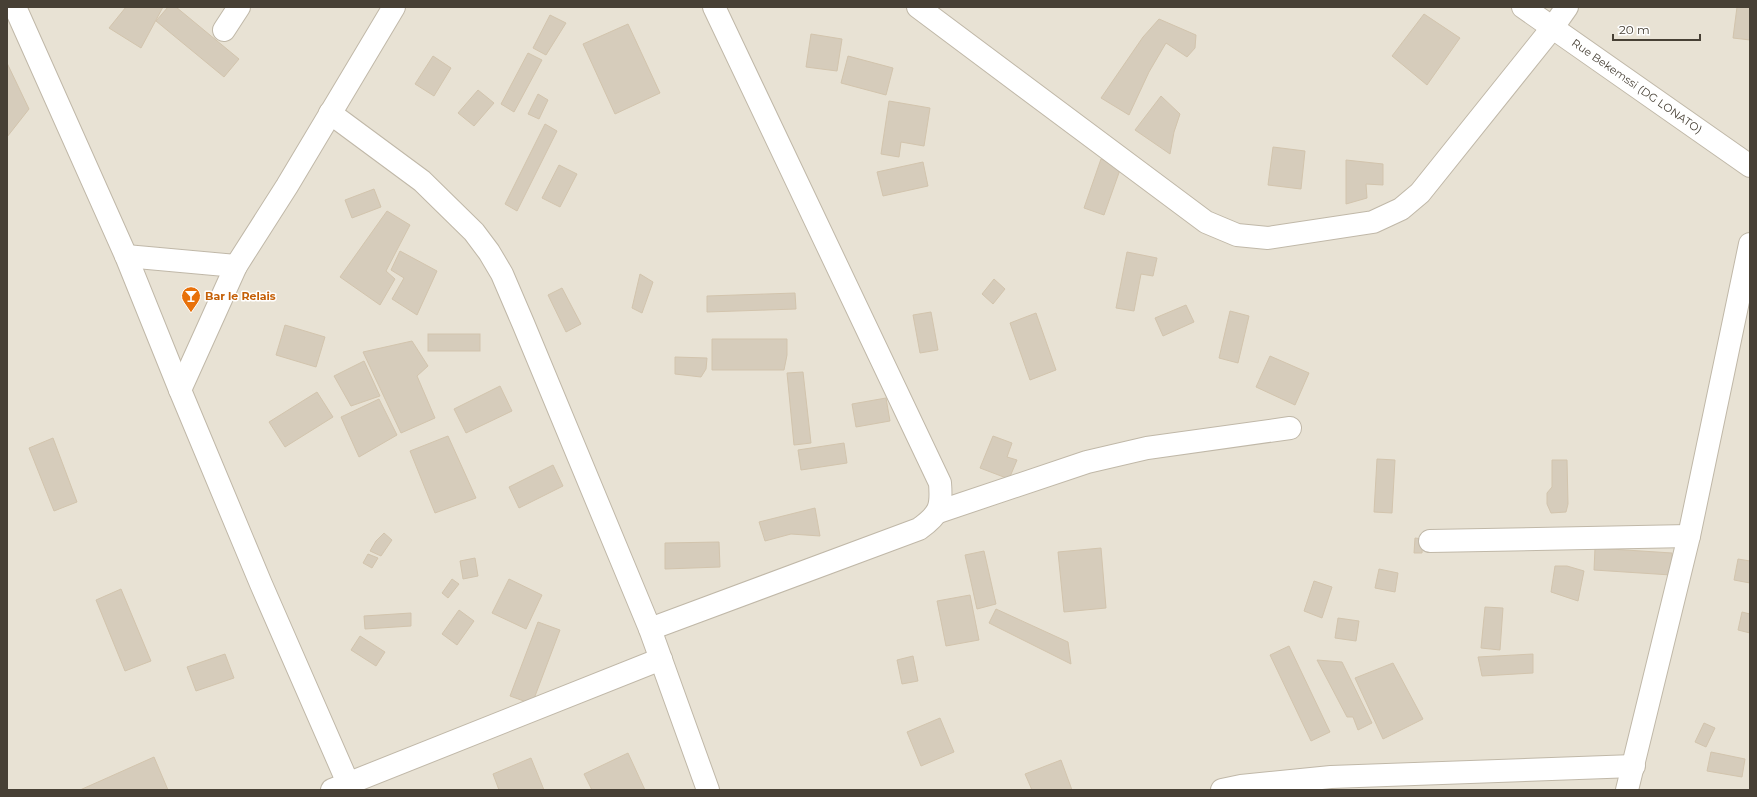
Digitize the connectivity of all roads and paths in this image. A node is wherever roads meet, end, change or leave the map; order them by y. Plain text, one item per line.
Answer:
1 (15, 7) edge
2 (239, 7) edge
3 (394, 7) edge
4 (714, 7) edge
5 (918, 7) edge
6 (1523, 7) edge
7 (1567, 7) edge
8 (1553, 27) junction
9 (224, 30) dead end
10 (330, 113) junction
11 (1750, 166) edge
12 (1750, 244) edge
13 (126, 256) junction
14 (236, 266) junction
15 (180, 390) junction
16 (1290, 428) dead end
17 (938, 512) junction
18 (1689, 536) junction
19 (1430, 541) dead end
20 (650, 629) junction
21 (661, 659) junction
22 (1634, 766) junction
23 (344, 788) edge
24 (708, 790) edge
25 (1222, 790) edge
26 (1627, 790) edge

1 - 13 street
2 - 9 street
3 - 10 street
4 - 17 street
5 - 8 street
6 - 8 street, Rue Bekemssi (DG LONATO)
7 - 8 street
8 - 11 street, Rue Bekemssi (DG LONATO)
10 - 14 street
10 - 20 street
12 - 18 street
13 - 14 street
13 - 15 street
14 - 15 street
15 - 23 street
16 - 17 street
17 - 20 street
18 - 19 street
18 - 22 street
20 - 21 street
21 - 23 street
21 - 24 street
22 - 25 street
22 - 26 street

